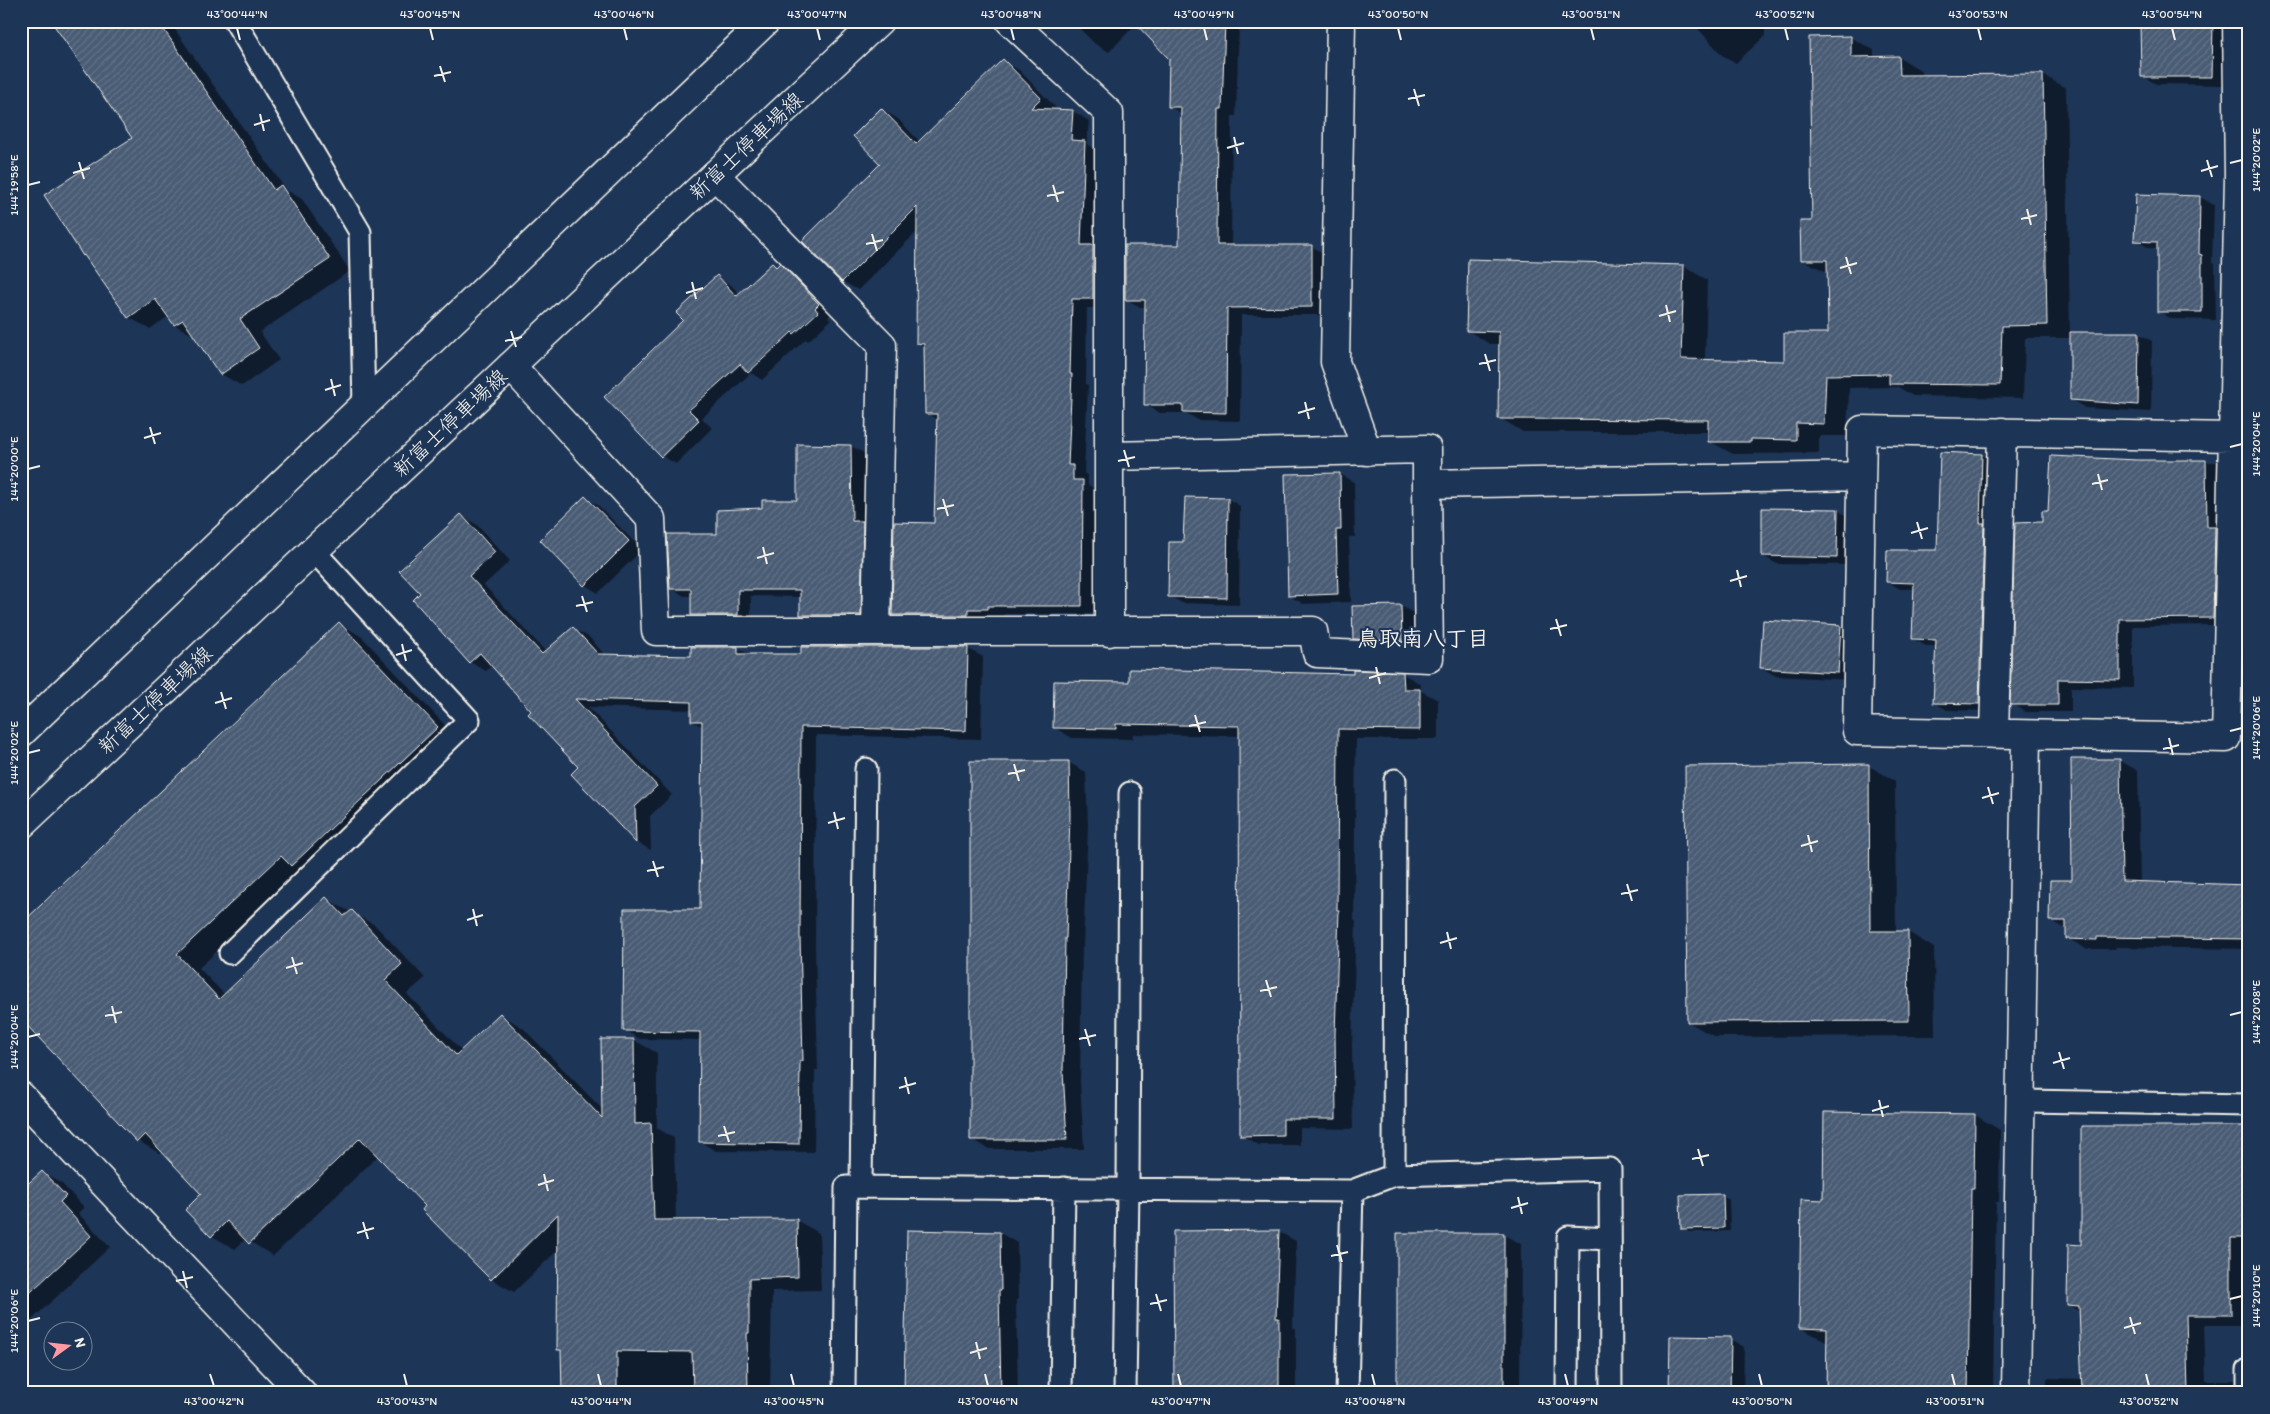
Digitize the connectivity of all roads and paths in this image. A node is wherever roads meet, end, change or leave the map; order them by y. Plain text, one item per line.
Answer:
1 (235, 21) edge
2 (766, 21) edge
3 (879, 21) edge
4 (1010, 21) edge
5 (1341, 21) edge
6 (2237, 21) edge
7 (715, 175) junction
8 (2244, 178) edge
9 (511, 366) junction
10 (364, 406) junction
11 (2002, 432) junction
12 (2231, 437) junction
13 (1367, 451) junction
14 (1109, 456) junction
15 (1861, 476) junction
16 (1427, 484) junction
17 (314, 551) junction
18 (876, 630) junction
19 (1109, 632) junction
20 (21, 733) edge
21 (1994, 734) junction
22 (2026, 735) junction
23 (866, 769) dead end
24 (1395, 780) dead end
25 (1130, 793) dead end
26 (21, 825) edge
27 (230, 953) dead end
28 (21, 1096) edge
29 (2021, 1101) junction
30 (2249, 1105) edge
31 (1394, 1174) junction
32 (861, 1187) junction
33 (1064, 1188) junction
34 (1128, 1188) junction
35 (1352, 1191) junction
36 (1610, 1239) junction
37 (2248, 1370) edge
38 (302, 1393) edge
39 (844, 1393) edge
40 (1061, 1393) edge
41 (1125, 1393) edge
42 (1347, 1393) edge
43 (1567, 1393) edge
44 (1611, 1393) edge
45 (2016, 1393) edge
46 (2248, 1393) edge

1 - 10 lane
2 - 10 street
3 - 7 street, 新富士停車場線
4 - 14 street
5 - 13 street
6 - 8 street
7 - 9 street, 新富士停車場線
7 - 18 street
8 - 12 street
9 - 17 street, 新富士停車場線
9 - 18 street
10 - 20 street
11 - 12 street
11 - 15 street
11 - 21 street
12 - 22 street
13 - 14 street
13 - 16 street
14 - 19 street
15 - 16 street
15 - 21 street
16 - 19 street
17 - 26 street, 新富士停車場線
17 - 27 lane
18 - 19 street
21 - 22 street
22 - 29 street
23 - 32 lane
24 - 31 lane
25 - 34 lane
28 - 38 street
29 - 30 lane
29 - 45 street
31 - 35 lane
31 - 36 lane
32 - 33 lane
32 - 39 lane
33 - 34 lane
33 - 40 lane
34 - 35 lane
34 - 41 lane
35 - 42 lane
36 - 43 lane
36 - 44 lane
37 - 46 lane

